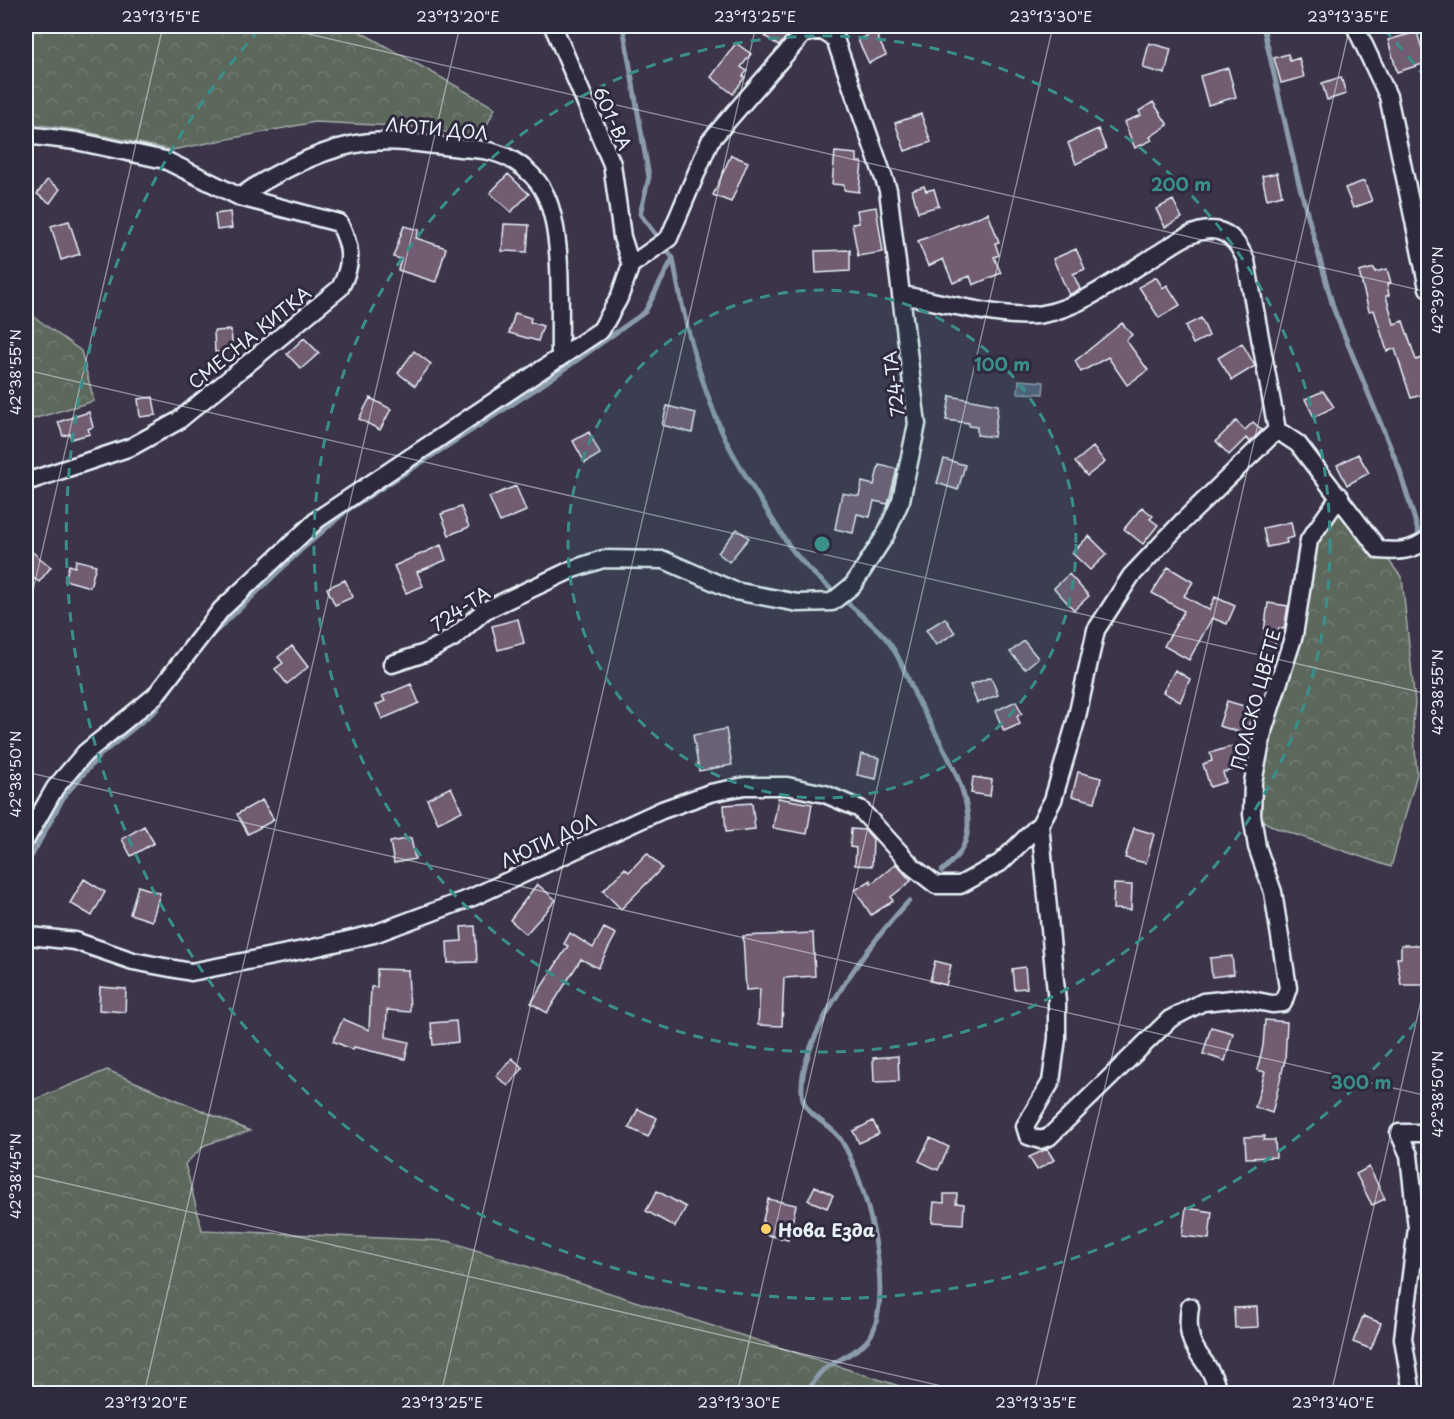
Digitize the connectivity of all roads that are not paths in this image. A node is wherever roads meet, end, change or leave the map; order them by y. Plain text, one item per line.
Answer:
1 (553, 26) edge
2 (1355, 26) edge
3 (26, 135) edge
4 (240, 197) junction
5 (631, 265) junction
6 (1428, 288) edge
7 (902, 295) junction
8 (560, 355) junction
9 (1277, 430) junction
10 (26, 482) edge
11 (1340, 496) junction
12 (1428, 539) edge
13 (392, 664) dead end
14 (1040, 824) junction
15 (26, 839) edge
16 (26, 939) edge
17 (1428, 1133) edge
18 (1190, 1307) dead end
19 (1218, 1394) edge
20 (1412, 1394) edge

1 - 5 street, 601-ВА
2 - 6 street
3 - 4 street
4 - 8 street, ЛЮТИ ДОЛ
4 - 10 street, СМЕСНА КИТКА
5 - 7 street, 724-ТА
5 - 8 street
7 - 9 street
7 - 13 street, 724-ТА
8 - 15 street
9 - 11 street
9 - 14 street
11 - 12 street
11 - 14 street, ПОЛСКО ЦВЕТЕ
14 - 16 street, ЛЮТИ ДОЛ
17 - 20 street
18 - 19 street

